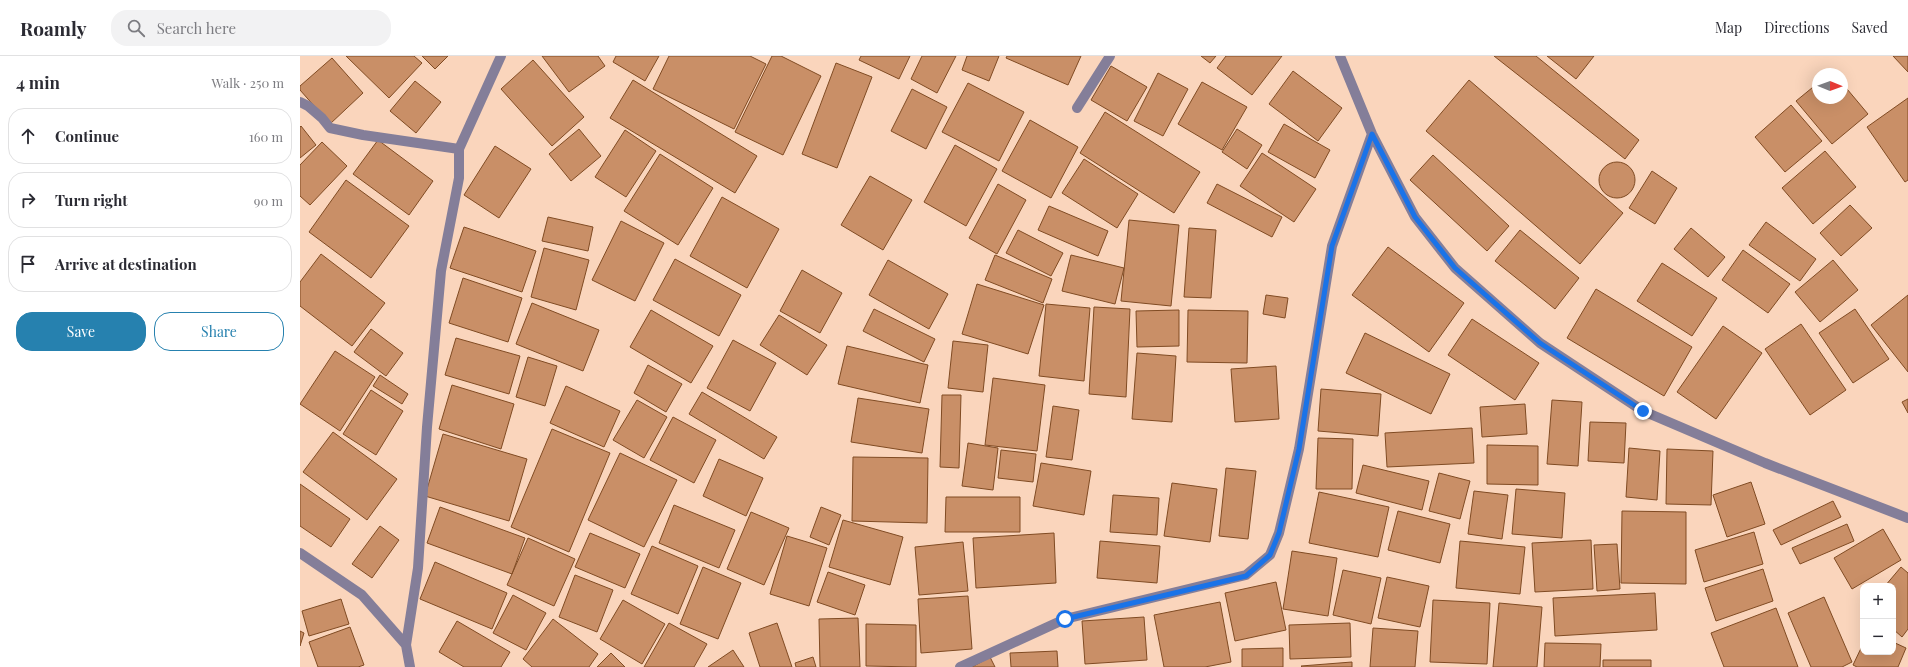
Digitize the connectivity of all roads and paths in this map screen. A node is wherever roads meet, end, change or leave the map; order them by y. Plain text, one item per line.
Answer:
1 (501, 56) edge
2 (1110, 56) edge
3 (1340, 56) edge
4 (300, 102) edge
5 (1077, 108) dead end
6 (1372, 134) junction
7 (459, 149) junction
8 (1908, 518) edge
9 (300, 553) edge
10 (406, 645) junction
11 (410, 667) edge
12 (960, 667) edge

1 - 7 street
2 - 5 street
3 - 6 street
4 - 7 street
6 - 8 street
6 - 12 street
7 - 10 street
9 - 10 street
10 - 11 street

